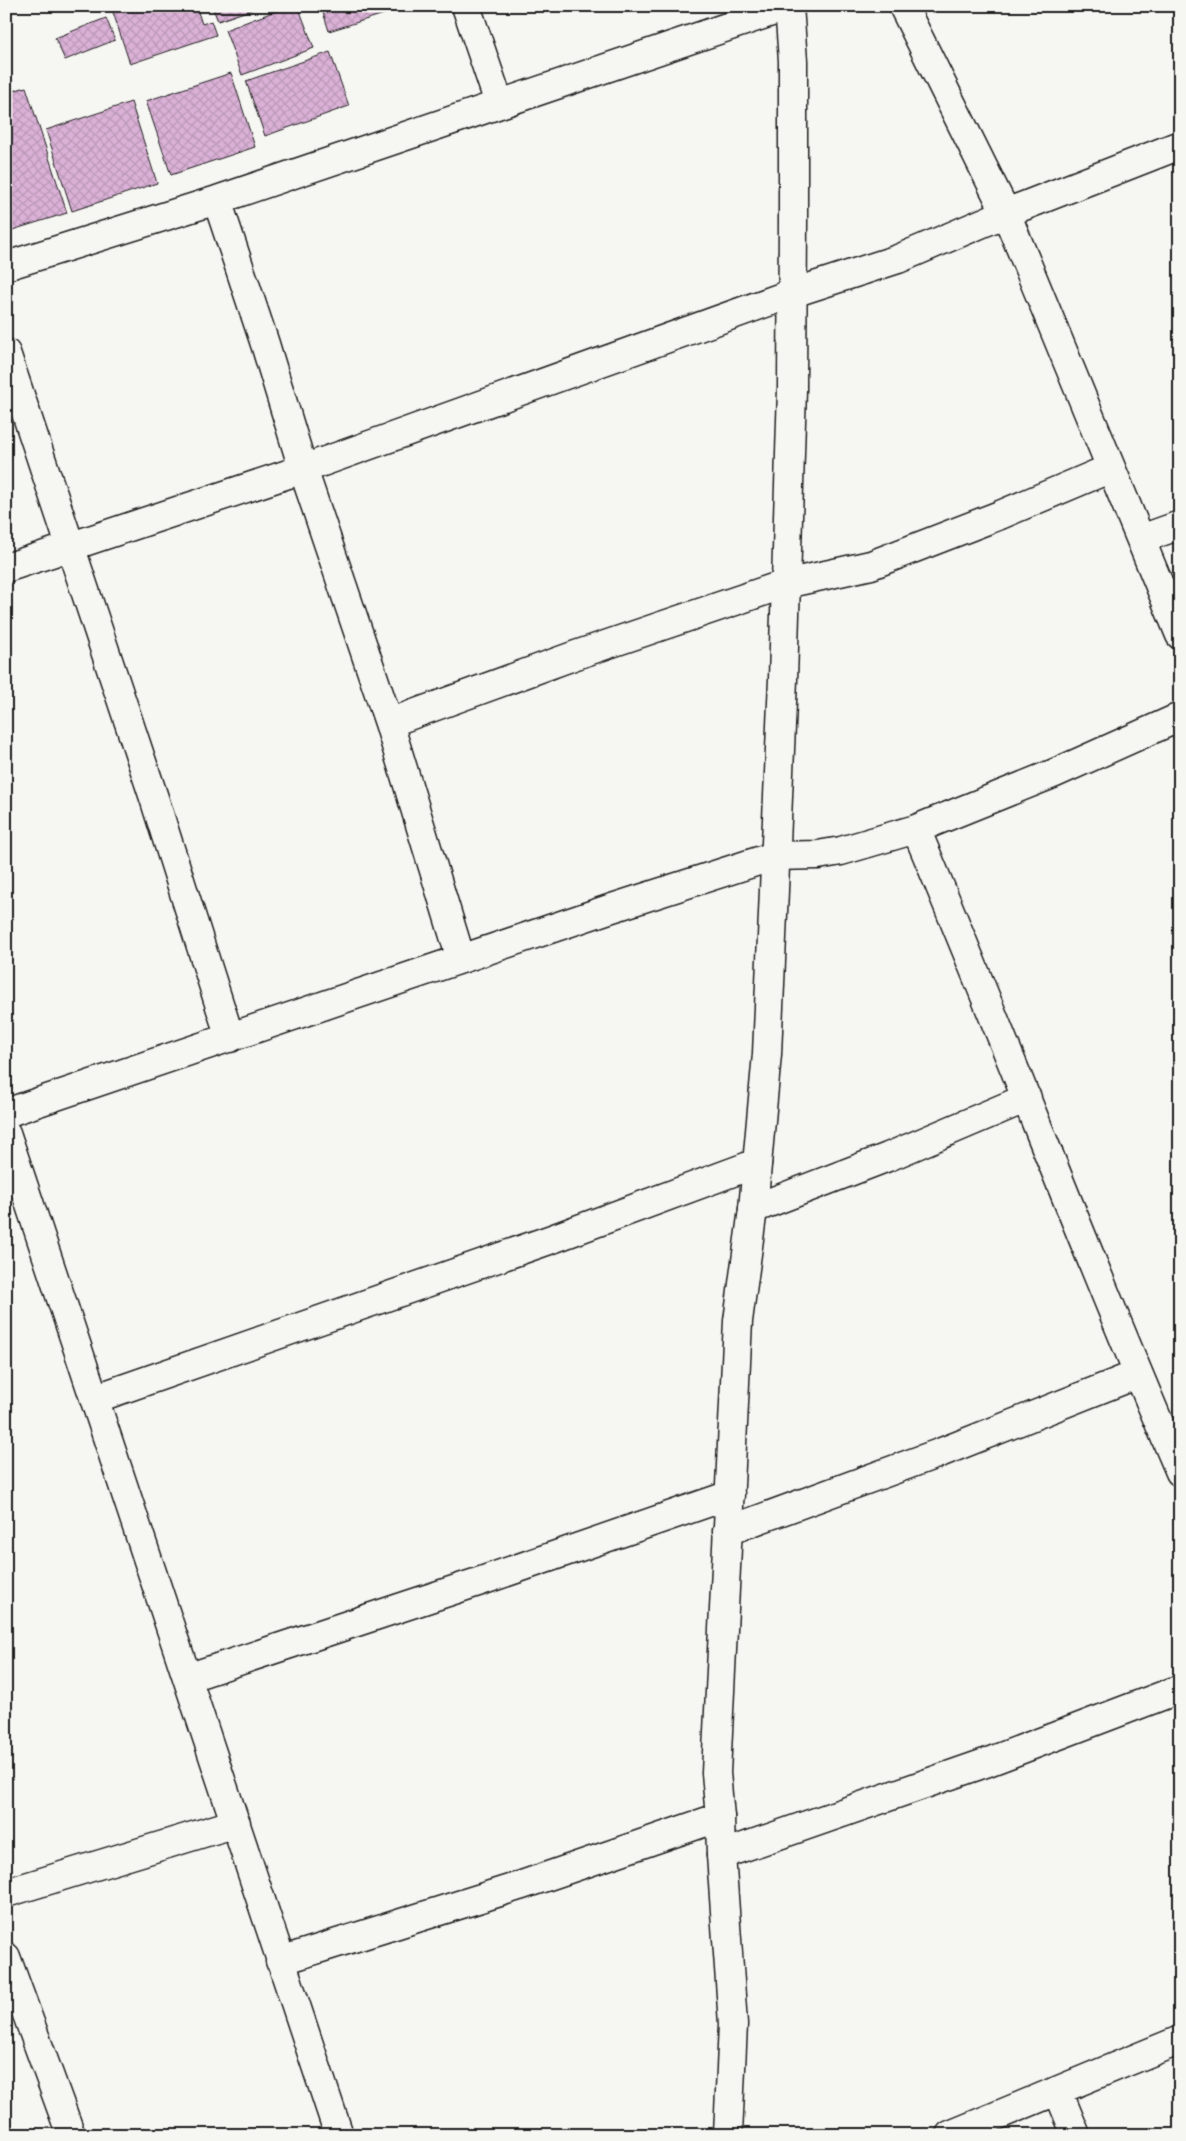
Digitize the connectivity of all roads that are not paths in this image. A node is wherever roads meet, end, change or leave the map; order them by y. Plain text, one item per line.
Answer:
1 (466, 6) edge
2 (789, 6) edge
3 (903, 6) edge
4 (499, 103) junction
5 (1180, 145) edge
6 (216, 200) junction
7 (1006, 213) junction
8 (6, 266) edge
9 (792, 293) junction
10 (6, 353) edge
11 (1111, 468) junction
12 (303, 469) junction
13 (1180, 525) edge
14 (1141, 539) junction
15 (70, 547) junction
16 (6, 568) edge
17 (785, 584) junction
18 (1180, 635) edge
19 (1180, 717) edge
20 (390, 723) junction
21 (916, 829) junction
22 (774, 856) junction
23 (461, 959) junction
24 (230, 1038) junction
25 (1027, 1098) junction
26 (6, 1113) edge
27 (6, 1133) edge
28 (757, 1163) junction
29 (753, 1209) junction
30 (1138, 1374) junction
31 (94, 1399) junction
32 (1180, 1472) edge
33 (730, 1495) junction
34 (727, 1531) junction
35 (187, 1678) junction
36 (1180, 1690) edge
37 (720, 1817) junction
38 (236, 1823) junction
39 (721, 1855) junction
40 (6, 1893) edge
41 (6, 1957) edge
42 (280, 1960) junction
43 (1180, 2040) edge
44 (1058, 2091) junction
45 (71, 2135) edge
46 (339, 2135) edge
47 (728, 2135) edge
48 (950, 2135) edge
49 (1076, 2135) edge

1 - 4 street
2 - 4 street
2 - 9 street
3 - 7 street
4 - 6 street
5 - 7 street
6 - 8 street
6 - 12 street
7 - 9 street
7 - 11 street
9 - 12 street
9 - 17 street
10 - 15 street
11 - 14 street
11 - 17 street
12 - 15 street
12 - 20 street
13 - 14 street
14 - 18 street
15 - 16 street
15 - 24 street
17 - 20 street
17 - 22 street
19 - 21 street
20 - 23 street
21 - 22 street
21 - 25 street
22 - 23 street
22 - 28 street
23 - 24 street
24 - 26 street
25 - 29 street
25 - 30 street
27 - 31 street
28 - 29 street
28 - 31 street
29 - 33 street
30 - 32 street
30 - 34 street
31 - 35 street
33 - 34 street
33 - 35 street
34 - 37 street
35 - 38 street
36 - 39 street
37 - 39 street
37 - 42 street
38 - 40 street
38 - 42 street
39 - 47 street
41 - 45 street
42 - 46 street
43 - 44 street
44 - 48 street
44 - 49 street

